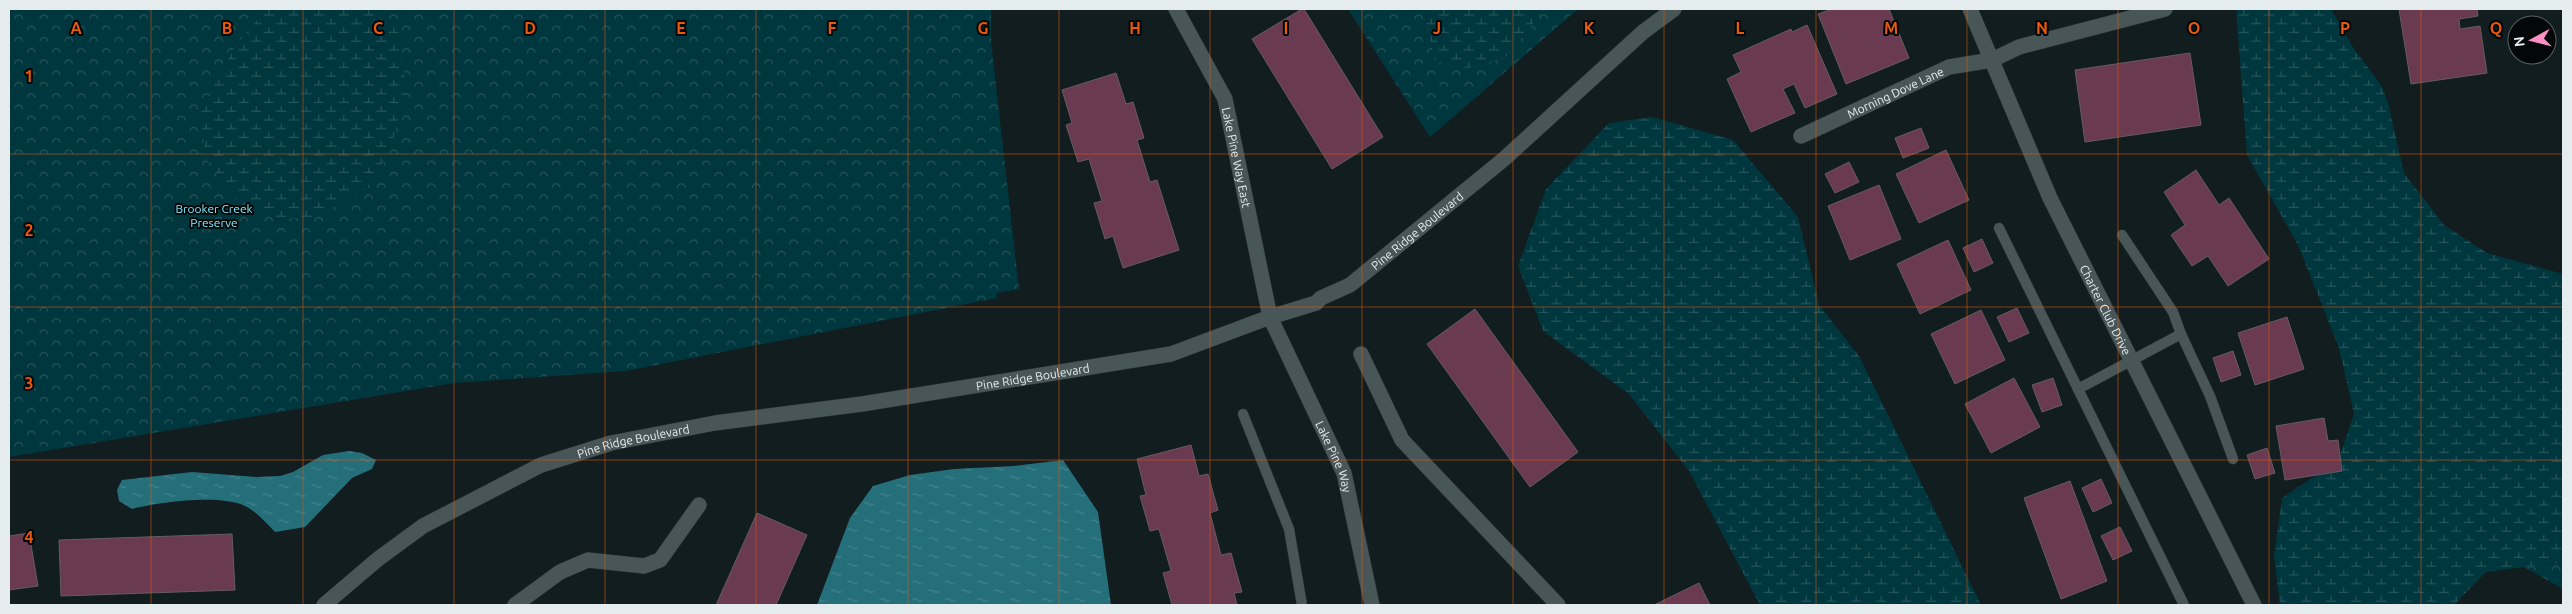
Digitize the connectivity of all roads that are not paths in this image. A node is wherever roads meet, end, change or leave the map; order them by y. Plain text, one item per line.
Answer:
1 (1176, 9) edge
2 (1674, 9) edge
3 (1970, 9) edge
4 (2165, 9) edge
5 (1992, 60) junction
6 (1801, 136) dead end
7 (1999, 228) dead end
8 (2122, 235) dead end
9 (1270, 317) junction
10 (2181, 334) junction
11 (1361, 354) dead end
12 (2131, 361) junction
13 (2078, 389) junction
14 (1243, 414) dead end
15 (2233, 459) dead end
16 (699, 505) dead end
17 (324, 605) edge
18 (515, 605) edge
19 (1302, 605) edge
20 (1372, 605) edge
21 (1558, 605) edge
22 (2184, 605) edge
23 (2254, 605) edge

1 - 9 street, Lake Pine Way East
2 - 9 street, Pine Ridge Boulevard
3 - 5 street, Charter Club Drive
4 - 5 street, Morning Dove Lane
5 - 6 street, Morning Dove Lane
5 - 12 street, Charter Club Drive
7 - 13 lane
8 - 10 lane
9 - 17 street, Pine Ridge Boulevard
9 - 20 street, Lake Pine Way
10 - 12 lane
10 - 15 lane
11 - 21 street
12 - 13 lane
12 - 23 street, Charter Club Drive
13 - 22 lane
14 - 19 lane
16 - 18 street

